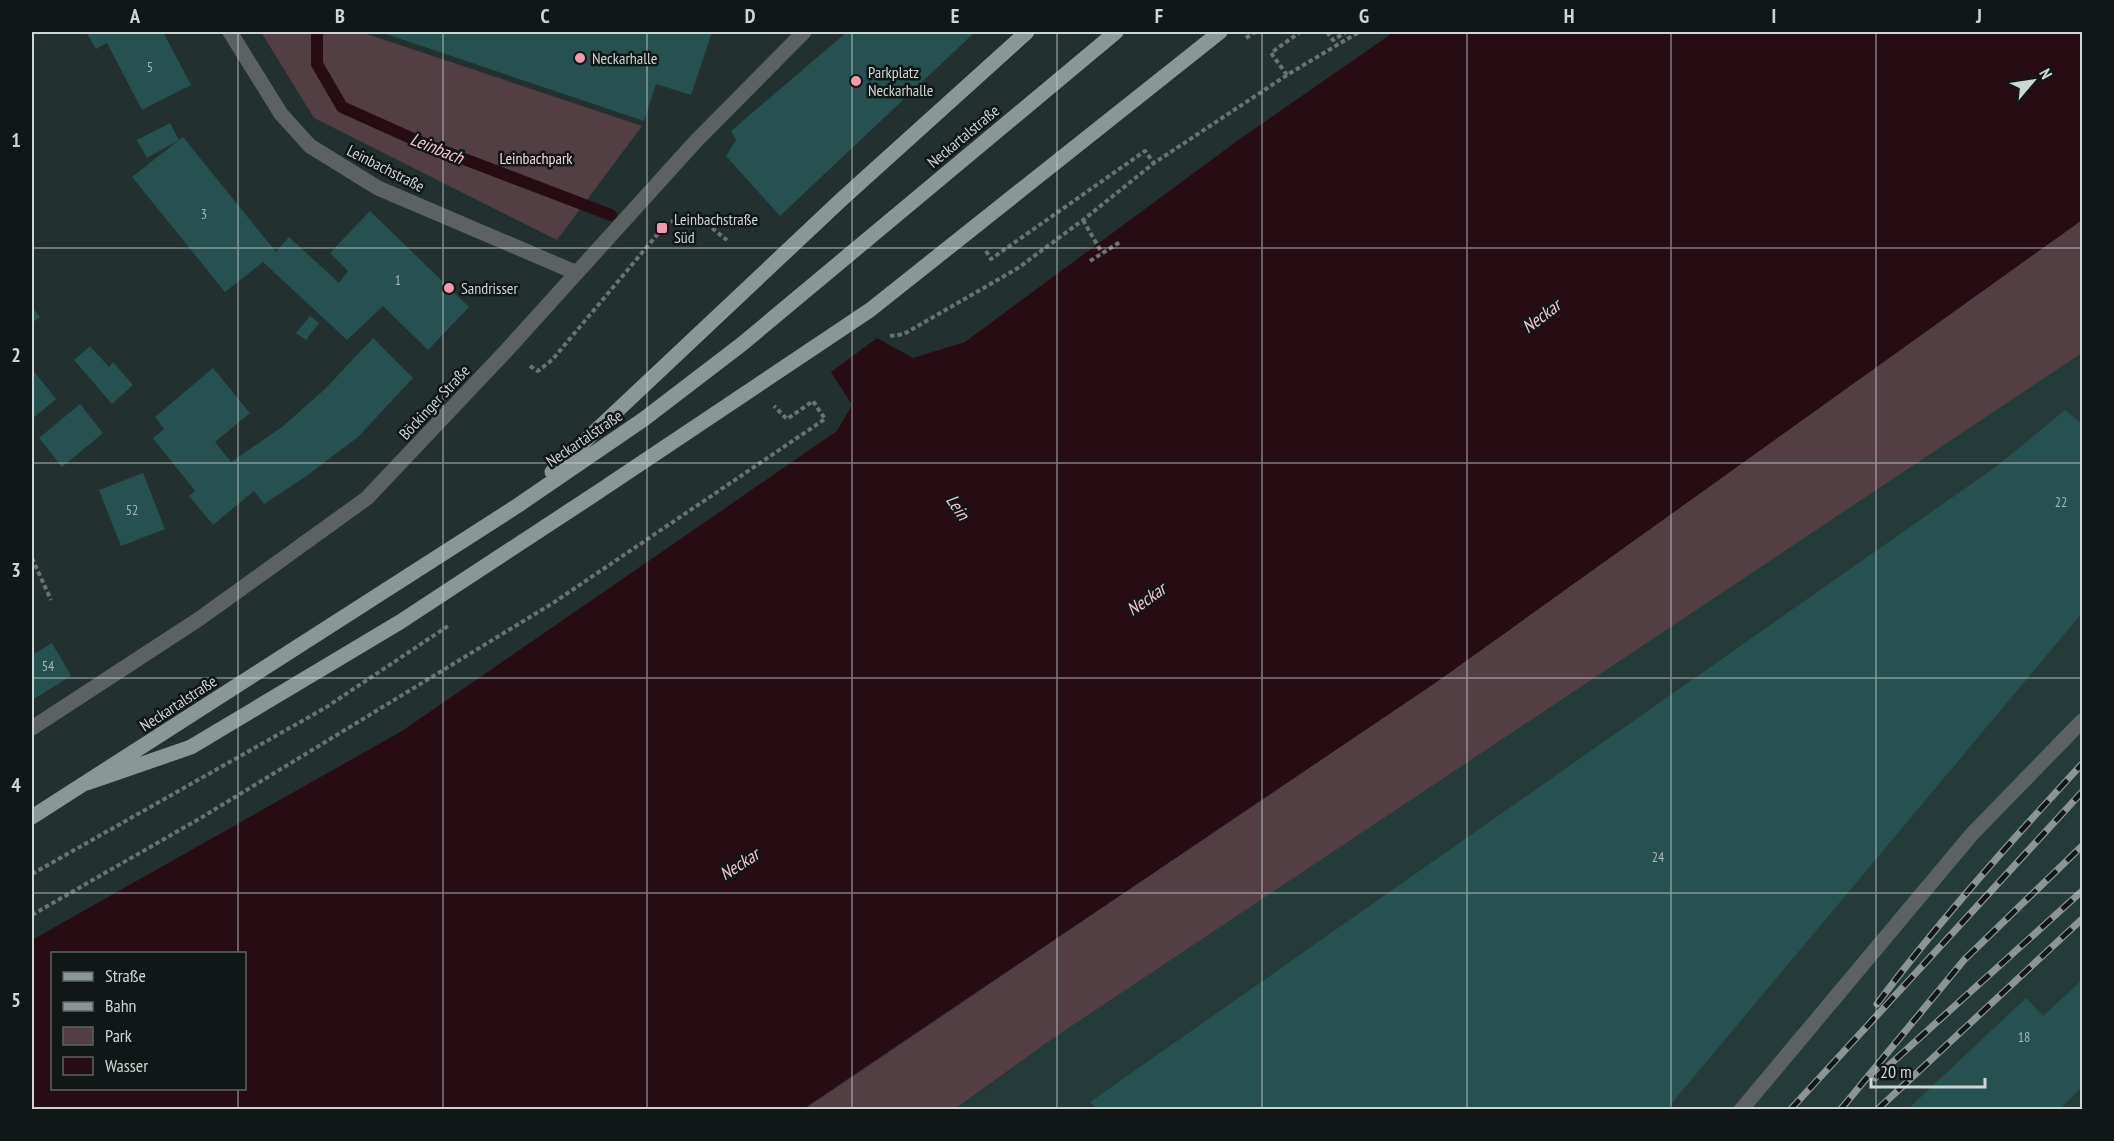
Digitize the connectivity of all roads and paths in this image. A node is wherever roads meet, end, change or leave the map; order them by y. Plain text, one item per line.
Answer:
1 (230, 32) edge
2 (804, 32) edge
3 (1027, 32) edge
4 (1116, 32) edge
5 (1220, 32) edge
6 (1300, 32) edge
7 (1327, 32) edge
8 (1346, 32) edge
9 (1359, 32) edge
10 (1287, 75) junction
11 (1154, 163) junction
12 (1083, 220) junction
13 (728, 240) dead end
14 (1120, 242) dead end
15 (980, 244) dead end
16 (1102, 253) junction
17 (1090, 261) dead end
18 (577, 273) junction
19 (890, 336) dead end
20 (506, 351) junction
21 (771, 404) dead end
22 (517, 506) junction
23 (32, 558) edge
24 (51, 600) dead end
25 (2082, 721) edge
26 (32, 728) edge
27 (87, 783) junction
28 (32, 817) edge
29 (32, 915) edge
30 (1741, 1110) edge

1 - 18 street, Leinbachstraße
2 - 18 street, Böckinger Straße
3 - 22 main road
4 - 22 main road, Neckartalstraße
5 - 27 main road
6 - 10 path
7 - 8 path
9 - 10 path
10 - 11 path
11 - 12 path
11 - 15 path
12 - 16 path
12 - 19 path
13 - 20 path
14 - 16 path
16 - 17 path
18 - 20 street, Böckinger Straße
20 - 26 street, Böckinger Straße
21 - 29 path
22 - 27 main road, Neckartalstraße
23 - 24 path
25 - 30 street
27 - 28 main road, Neckartalstraße

